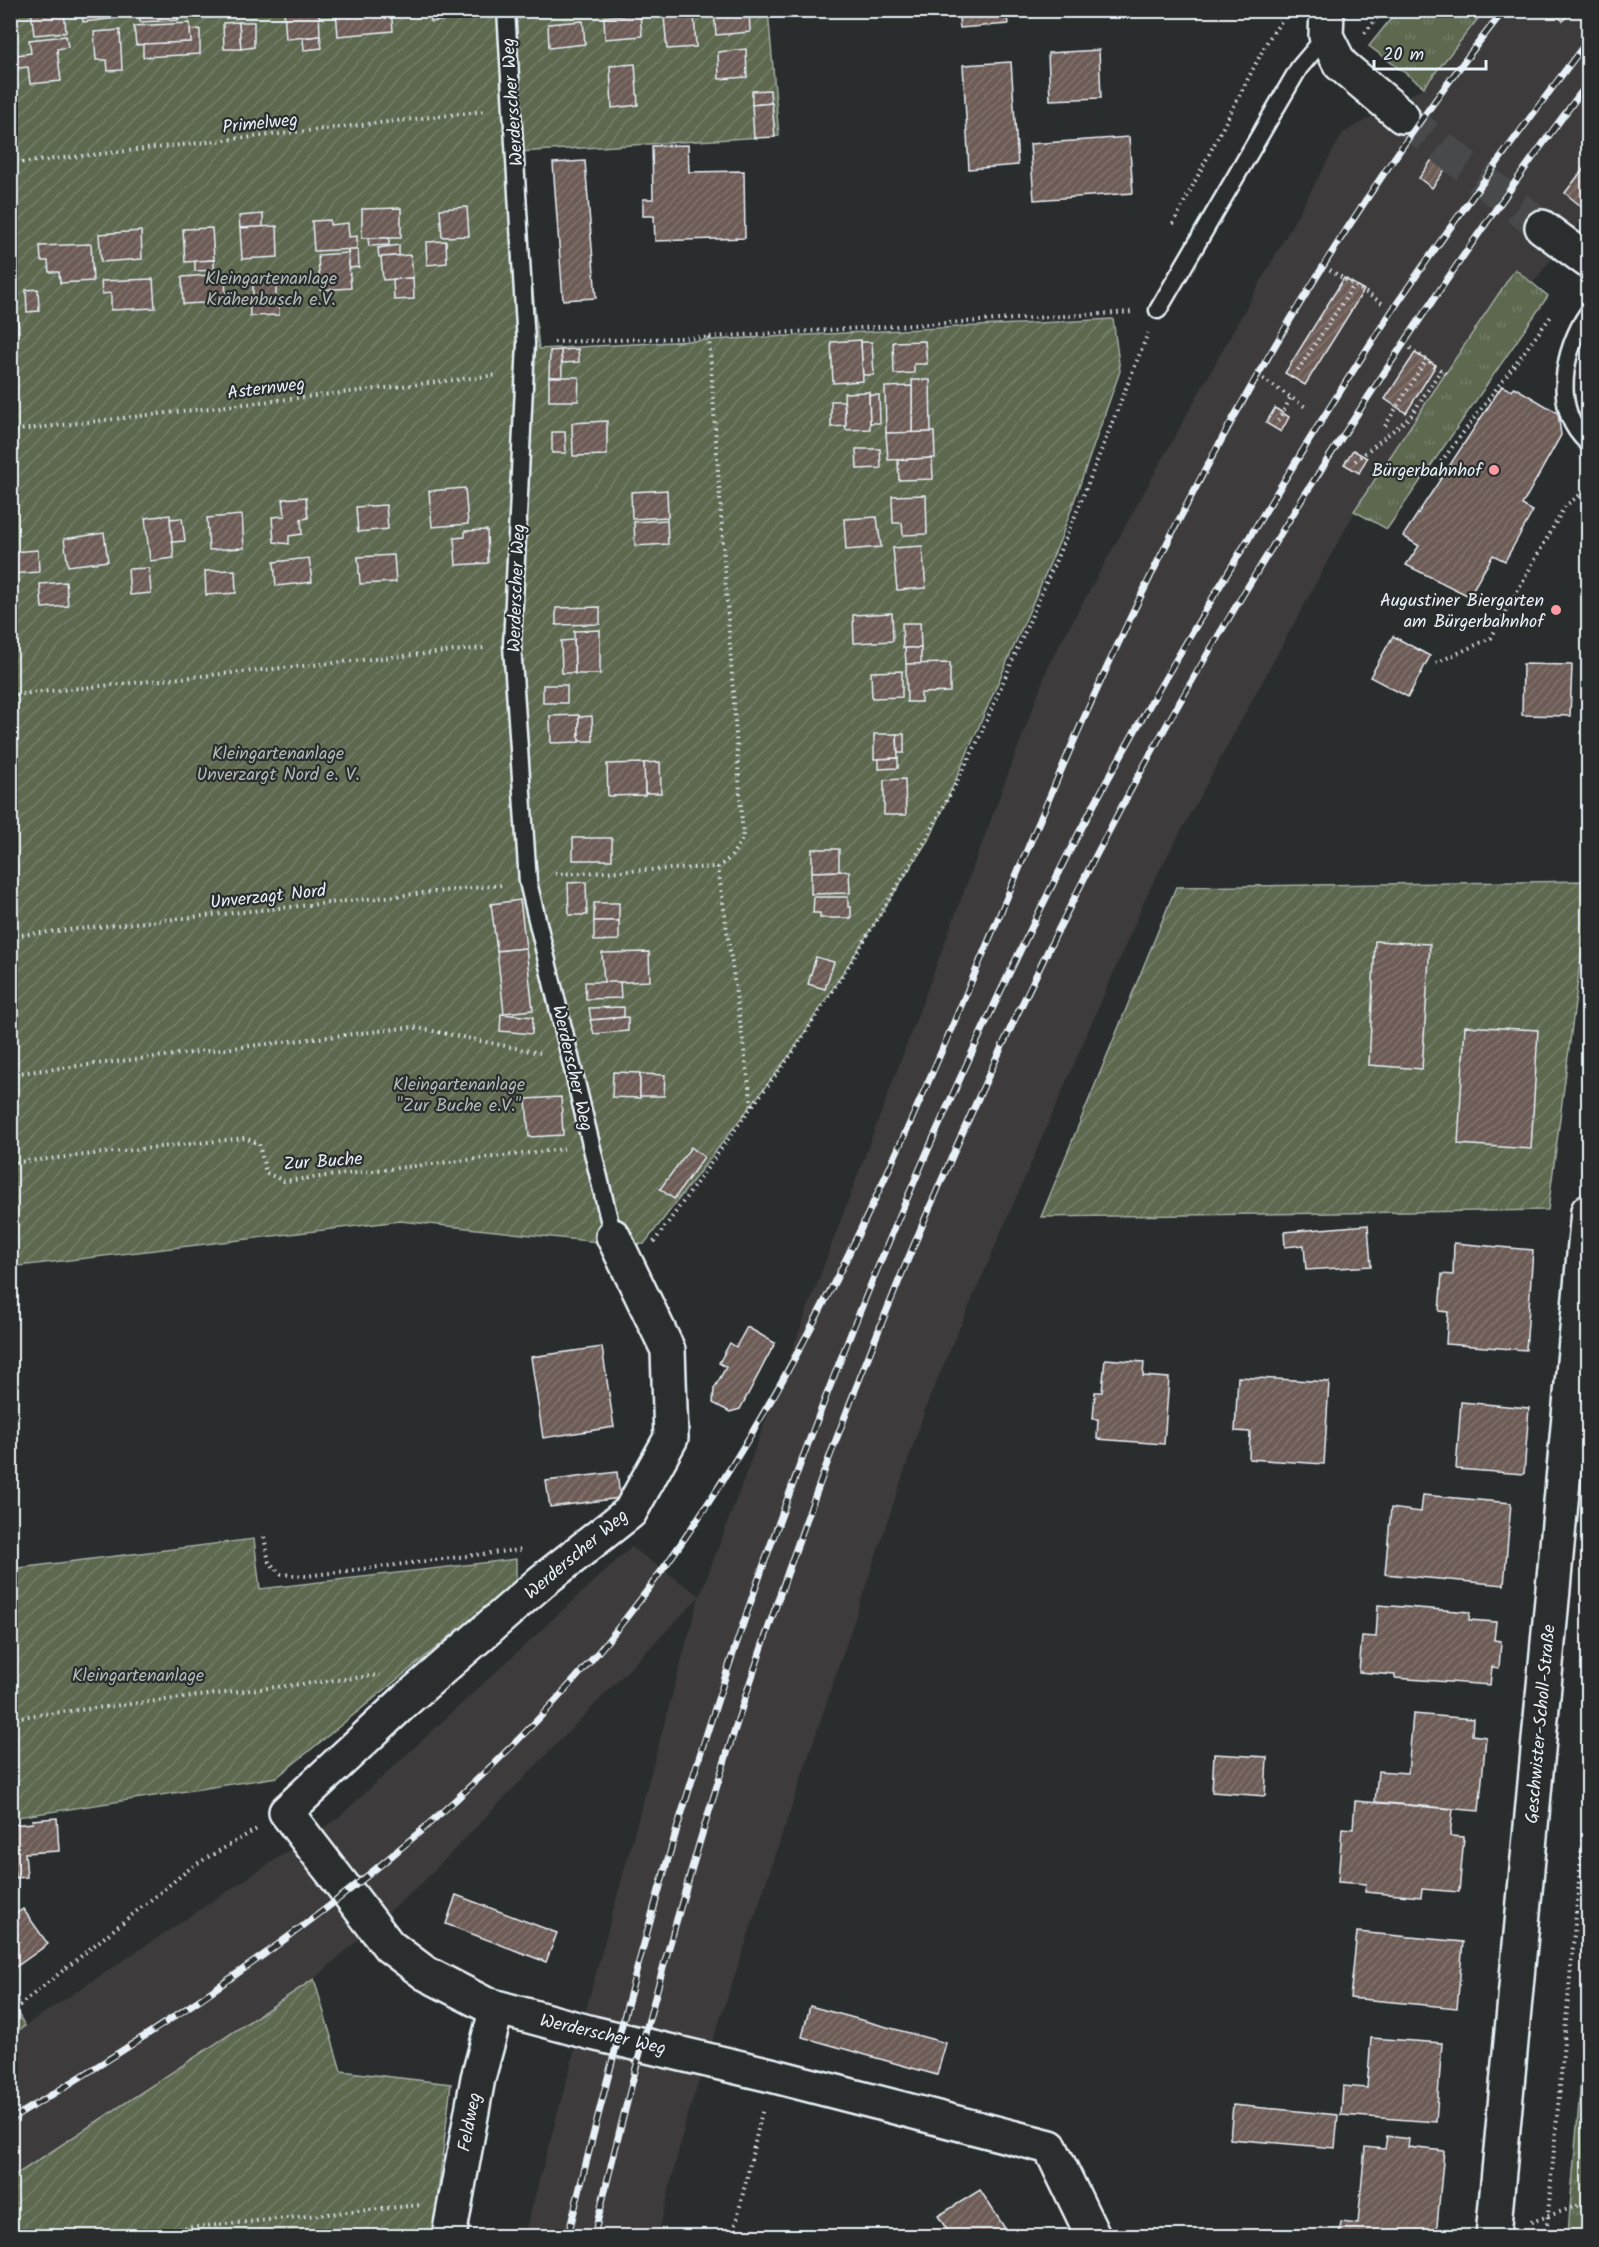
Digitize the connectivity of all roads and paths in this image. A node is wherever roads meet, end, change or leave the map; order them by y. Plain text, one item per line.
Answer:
1 (506, 10) edge
2 (1289, 10) edge
3 (1383, 10) edge
4 (1327, 23) edge
5 (1367, 30) dead end
6 (513, 108) junction
7 (1402, 116) tunnel mouth
8 (10, 164) edge
9 (1542, 227) tunnel mouth
10 (1169, 232) dead end
11 (1588, 261) edge
12 (1330, 270) dead end
13 (1354, 285) junction
14 (1132, 302) dead end
15 (1382, 303) dead end
16 (1556, 309) dead end
17 (1158, 310) junction
18 (1127, 312) junction
19 (1588, 313) edge
20 (709, 337) junction
21 (526, 343) junction
22 (1410, 348) dead end
23 (1426, 360) junction
24 (1298, 370) dead end
25 (1441, 370) junction
26 (525, 373) junction
27 (1446, 374) dead end
28 (1263, 380) dead end
29 (1291, 397) junction
30 (1307, 408) dead end
31 (1278, 421) dead end
32 (1385, 426) dead end
33 (10, 431) edge
34 (1588, 443) edge
35 (1355, 461) dead end
36 (1441, 462) dead end
37 (1588, 489) edge
38 (512, 645) junction
39 (1436, 663) dead end
40 (10, 695) edge
41 (717, 867) junction
42 (528, 882) junction
43 (10, 936) edge
44 (570, 1060) junction
45 (10, 1074) edge
46 (753, 1105) dead end
47 (591, 1146) junction
48 (10, 1164) edge
49 (1588, 1211) edge
50 (617, 1245) junction
51 (264, 1537) dead end
52 (541, 1582) junction
53 (406, 1700) junction
54 (10, 1718) edge
55 (1588, 1784) edge
56 (286, 1812) junction
57 (497, 2008) junction
58 (10, 2013) edge
59 (771, 2075) junction
60 (454, 2202) junction
61 (1588, 2202) edge
62 (1548, 2217) junction
63 (1493, 2235) edge
64 (119, 2236) edge
65 (449, 2236) edge
66 (733, 2236) edge
67 (1093, 2236) edge
68 (1546, 2236) edge

1 - 6 lane, Werderscher Weg
2 - 10 path
3 - 5 path
4 - 7 street
4 - 17 lane
6 - 8 path, Primelweg
6 - 21 lane, Werderscher Weg
9 - 11 street
12 - 13 path
13 - 15 path
13 - 24 path
14 - 18 path
16 - 36 path
17 - 18 path
17 - 46 path
18 - 20 path
19 - 34 lane
20 - 21 path
20 - 41 path
21 - 26 lane, Werderscher Weg
22 - 23 path
23 - 25 path
23 - 32 path
25 - 27 path
25 - 35 path
26 - 33 path, Asternweg
26 - 38 lane, Werderscher Weg
28 - 29 path
29 - 30 path
29 - 31 path
37 - 39 path
38 - 40 path
38 - 42 lane, Werderscher Weg
41 - 42 path, Unverzagt Nord
41 - 50 path
42 - 43 path, Unverzagt Nord
42 - 44 lane, Werderscher Weg
44 - 45 path
44 - 47 lane, Werderscher Weg
47 - 48 path, Zur Buche
47 - 50 lane, Werderscher Weg
49 - 63 street, Geschwister-Scholl-Straße
50 - 52 street, Werderscher Weg
51 - 52 path
52 - 53 street, Werderscher Weg
53 - 54 path
53 - 56 street, Werderscher Weg
55 - 62 path
56 - 57 street, Werderscher Weg
56 - 58 path
57 - 59 street, Werderscher Weg
57 - 60 street, Feldweg
59 - 66 path
59 - 67 street, Werderscher Weg
60 - 64 path
60 - 65 street, Feldweg
61 - 62 path
62 - 63 path
62 - 68 path

